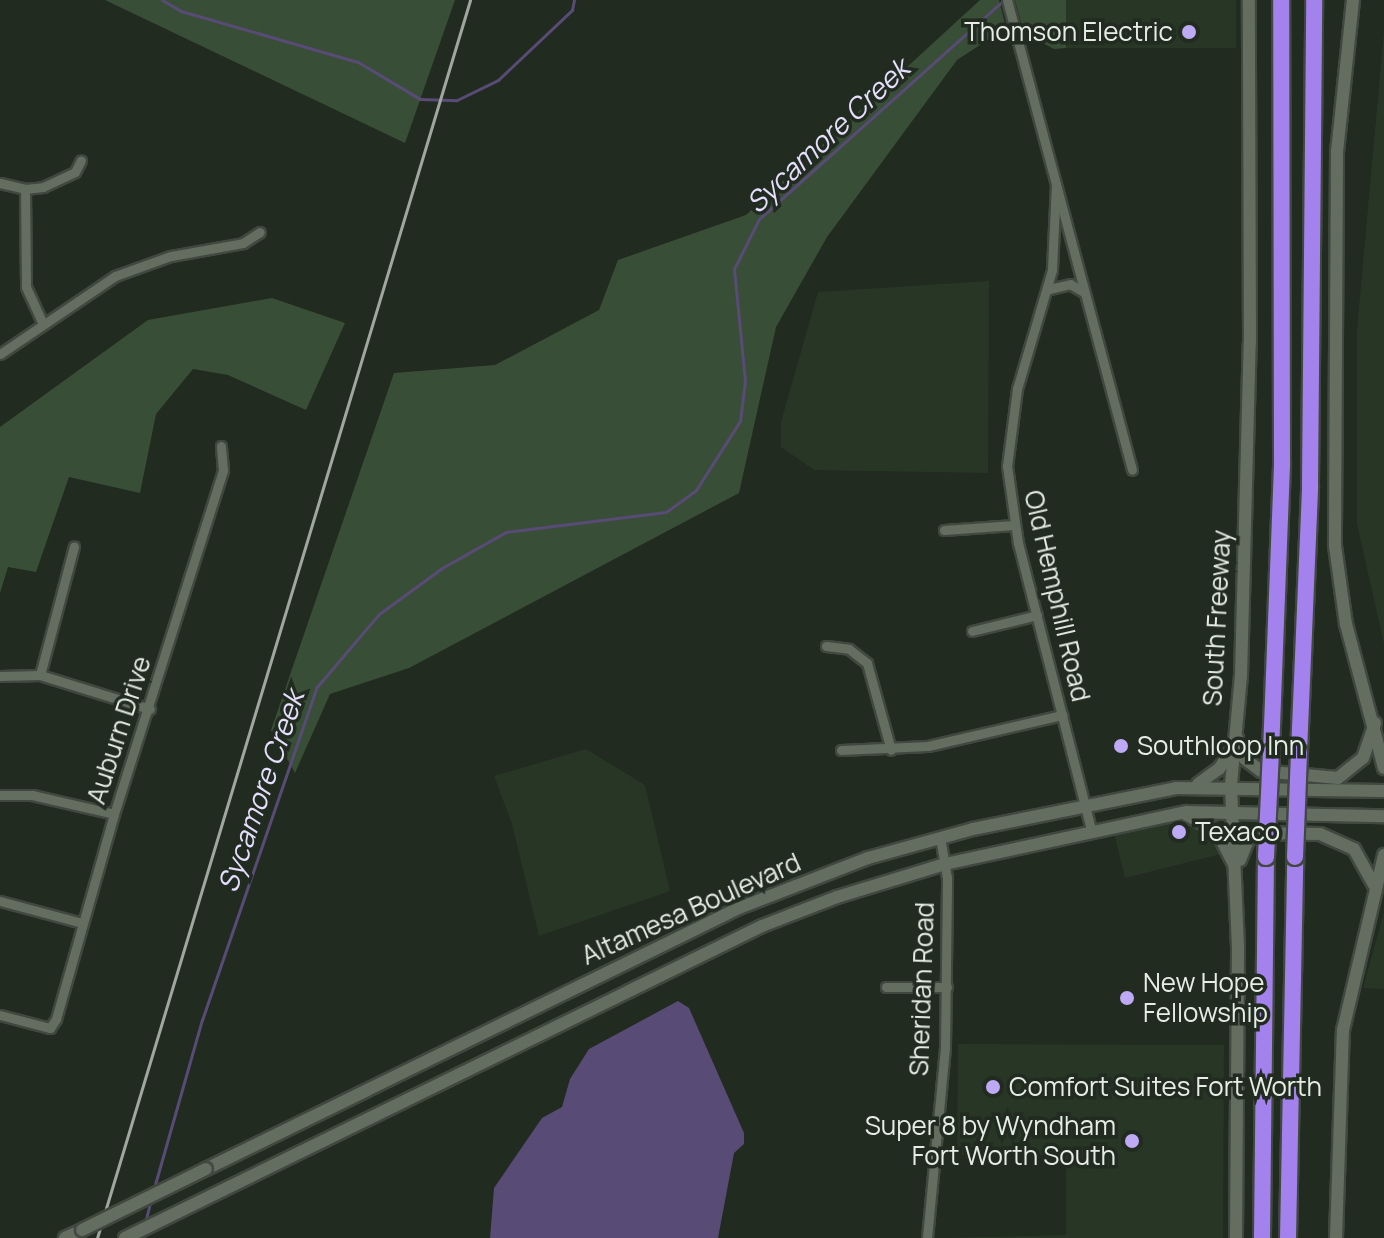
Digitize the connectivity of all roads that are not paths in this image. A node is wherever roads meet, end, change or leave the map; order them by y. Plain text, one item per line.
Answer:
1 (1007, 0) edge
2 (1249, 0) edge
3 (1281, 0) edge
4 (1314, 0) edge
5 (1353, 0) edge
6 (81, 160) dead end
7 (0, 183) edge
8 (1056, 184) junction
9 (25, 189) junction
10 (260, 232) dead end
11 (1049, 289) junction
12 (1084, 292) junction
13 (43, 324) junction
14 (0, 354) edge
15 (221, 446) dead end
16 (1132, 470) dead end
17 (1014, 525) junction
18 (944, 530) dead end
19 (74, 546) dead end
20 (1037, 615) junction
21 (972, 631) dead end
22 (826, 646) dead end
23 (40, 675) junction
24 (0, 676) edge
25 (150, 709) junction
26 (1062, 715) junction
27 (1236, 723) junction
28 (1375, 723) junction
29 (1233, 747) junction
30 (841, 750) dead end
31 (891, 750) junction
32 (1384, 763) edge
33 (1231, 785) junction
34 (1193, 786) junction
35 (1384, 791) edge
36 (0, 795) edge
37 (1085, 804) junction
38 (1235, 810) junction
39 (1180, 813) junction
40 (114, 814) junction
41 (1384, 816) edge
42 (1091, 829) junction
43 (940, 837) junction
44 (1384, 855) edge
45 (945, 864) junction
46 (1237, 871) junction
47 (1374, 885) junction
48 (0, 901) edge
49 (82, 923) junction
50 (886, 987) dead end
51 (947, 987) junction
52 (0, 1015) edge
53 (1261, 1121) junction
54 (65, 1238) edge
55 (125, 1238) edge
56 (927, 1238) edge
57 (1236, 1238) edge
58 (1253, 1238) edge
59 (1262, 1238) edge
60 (1288, 1238) edge
61 (1336, 1238) edge

1 - 8 street, Old Hemphill Road
2 - 27 main road, South Freeway
3 - 53 highway, bridge
4 - 60 highway, bridge
5 - 28 main road
6 - 9 street
7 - 9 street
8 - 11 street, Old Hemphill Road
8 - 12 street, Old Hemphill Road
9 - 13 street
10 - 13 street
11 - 12 street
11 - 17 street, Old Hemphill Road
12 - 16 street, Old Hemphill Road
13 - 14 street
15 - 25 street, Auburn Drive
17 - 18 street
17 - 20 street, Old Hemphill Road
19 - 23 street
20 - 21 street
20 - 26 street, Old Hemphill Road
22 - 31 street
23 - 24 street
23 - 25 street
25 - 40 street, Auburn Drive
26 - 31 street
26 - 37 street, Old Hemphill Road
27 - 28 main road
27 - 29 main road, South Freeway
28 - 32 main road
29 - 33 main road, South Freeway
29 - 34 main road
30 - 31 street
33 - 34 main road, Altamesa Boulevard
33 - 35 main road, Altamesa Boulevard
33 - 38 main road, South Freeway
34 - 37 main road, Altamesa Boulevard
36 - 40 street
37 - 42 street, Old Hemphill Road
37 - 43 main road, Altamesa Boulevard
38 - 39 main road, Altamesa Boulevard
38 - 41 main road, Altamesa Boulevard
38 - 46 main road, South Freeway
39 - 42 main road, Altamesa Boulevard
39 - 46 main road
40 - 49 street, Auburn Drive
42 - 45 main road, Altamesa Boulevard
43 - 45 street, Sheridan Road
43 - 54 main road, Altamesa Boulevard, bridge
44 - 47 main road
45 - 51 street, Sheridan Road
45 - 55 main road, Altamesa Boulevard
46 - 47 main road
46 - 57 main road, South Freeway
47 - 61 main road
48 - 49 street
49 - 52 street, Auburn Drive
50 - 51 street
51 - 56 street, Sheridan Road
53 - 58 highway
53 - 59 highway

